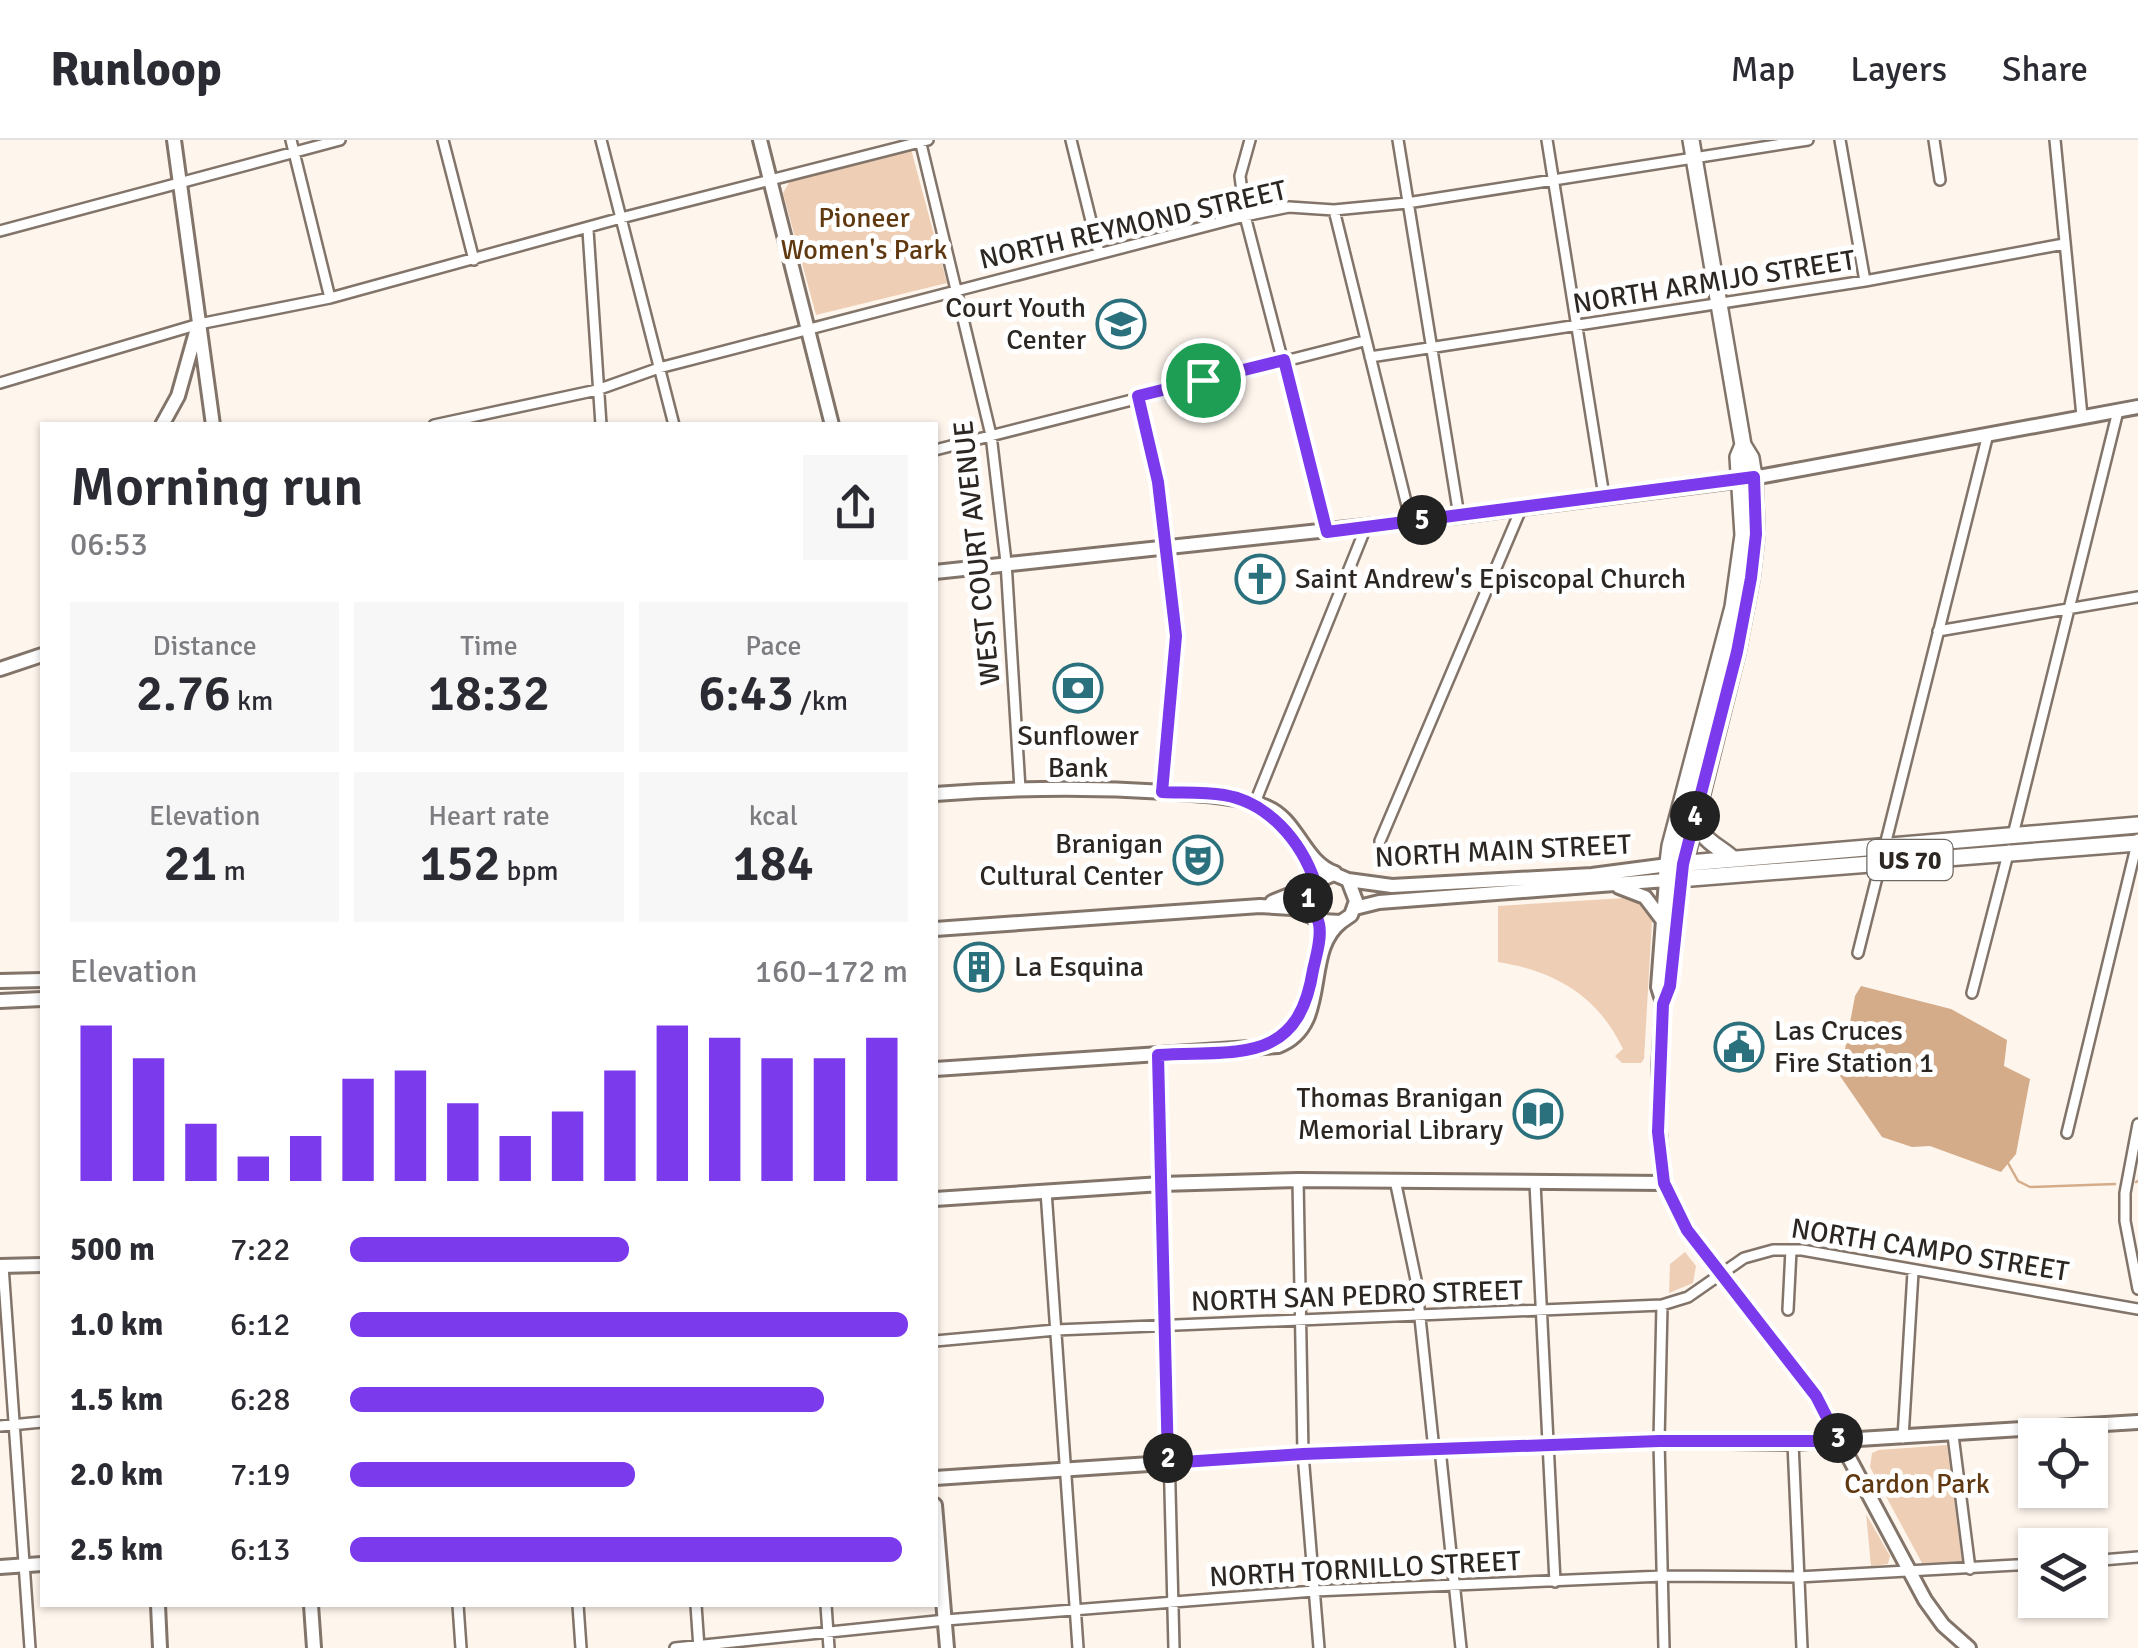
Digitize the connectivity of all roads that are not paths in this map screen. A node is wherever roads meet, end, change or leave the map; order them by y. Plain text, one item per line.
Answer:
1 (174, 140) edge
2 (291, 140) edge
3 (340, 140) edge
4 (443, 140) edge
5 (601, 140) edge
6 (760, 140) edge
7 (1071, 140) edge
8 (1250, 140) edge
9 (1398, 140) edge
10 (1547, 140) edge
11 (1691, 140) edge
12 (1808, 140) edge
13 (1840, 140) edge
14 (1934, 140) edge
15 (2056, 140) edge
16 (923, 141) edge
17 (294, 152) junction
18 (1695, 160) junction
19 (770, 179) junction
20 (1554, 180) junction
21 (1940, 180) dead end
22 (180, 184) junction
23 (1406, 203) junction
24 (1334, 210) junction
25 (1245, 216) junction
26 (621, 218) junction
27 (588, 230) junction
28 (0, 231) edge
29 (2064, 244) junction
30 (1099, 253) junction
31 (474, 260) junction
32 (1864, 281) junction
33 (957, 290) junction
34 (330, 298) junction
35 (1720, 304) junction
36 (198, 324) junction
37 (1578, 326) junction
38 (809, 329) junction
39 (1364, 341) junction
40 (1434, 348) junction
41 (1370, 357) junction
42 (1284, 360) junction
43 (659, 368) junction
44 (0, 383) edge
45 (597, 390) junction
46 (1138, 396) junction
47 (2138, 407) edge
48 (2118, 411) junction
49 (2082, 416) junction
50 (164, 422) edge
51 (213, 422) edge
52 (448, 422) edge
53 (601, 422) edge
54 (673, 422) edge
55 (831, 422) edge
56 (1988, 434) junction
57 (991, 435) junction
58 (938, 449) edge
59 (1748, 478) junction
60 (1604, 496) junction
61 (1522, 509) junction
62 (1460, 516) junction
63 (1411, 522) junction
64 (1366, 527) junction
65 (1327, 532) junction
66 (1166, 547) junction
67 (1006, 562) junction
68 (938, 572) edge
69 (2138, 597) edge
70 (2070, 610) junction
71 (1938, 630) junction
72 (40, 656) edge
73 (0, 669) edge
74 (1020, 789) junction
75 (1162, 792) junction
76 (938, 794) edge
77 (1698, 801) junction
78 (1254, 805) junction
79 (2138, 825) edge
80 (1380, 841) dead end
81 (2138, 842) edge
82 (2010, 843) junction
83 (1884, 854) junction
84 (1733, 859) junction
85 (1675, 872) junction
86 (1345, 878) junction
87 (1313, 884) junction
88 (1612, 885) junction
89 (1260, 906) junction
90 (1354, 908) junction
91 (1316, 917) junction
92 (1341, 922) junction
93 (1664, 922) junction
94 (938, 929) edge
95 (1858, 953) dead end
96 (40, 980) edge
97 (0, 981) edge
98 (1972, 993) dead end
99 (40, 999) edge
100 (0, 1001) edge
101 (1663, 1004) junction
102 (1267, 1046) junction
103 (1158, 1055) junction
104 (938, 1069) edge
105 (2138, 1124) edge
106 (2067, 1133) dead end
107 (1298, 1180) junction
108 (1394, 1180) junction
109 (1535, 1183) junction
110 (1664, 1183) junction
111 (1161, 1184) junction
112 (1046, 1191) junction
113 (938, 1199) edge
114 (1792, 1250) junction
115 (40, 1265) edge
116 (1, 1266) edge
117 (1913, 1272) junction
118 (1720, 1276) junction
119 (2138, 1289) edge
120 (1662, 1305) junction
121 (2138, 1309) edge
122 (1541, 1310) junction
123 (1788, 1310) dead end
124 (1421, 1315) junction
125 (1301, 1321) junction
126 (1164, 1327) junction
127 (1056, 1330) junction
128 (938, 1341) edge
129 (40, 1422) edge
130 (2138, 1422) edge
131 (14, 1424) junction
132 (0, 1426) edge
133 (1953, 1435) junction
134 (1903, 1438) junction
135 (1659, 1441) junction
136 (1839, 1441) junction
137 (1793, 1443) junction
138 (1548, 1447) junction
139 (1437, 1450) junction
140 (1303, 1454) junction
141 (1168, 1463) junction
142 (1064, 1470) junction
143 (938, 1478) edge
144 (938, 1536) edge
145 (2138, 1557) edge
146 (2108, 1559) edge
147 (40, 1564) edge
148 (24, 1565) junction
149 (2018, 1565) edge
150 (0, 1567) edge
151 (1970, 1569) junction
152 (1910, 1572) junction
153 (1662, 1576) junction
154 (1798, 1577) junction
155 (1555, 1582) junction
156 (1455, 1583) junction
157 (1314, 1591) junction
158 (1172, 1602) junction
159 (158, 1607) edge
160 (311, 1607) edge
161 (458, 1607) edge
162 (578, 1607) edge
163 (696, 1607) edge
164 (826, 1607) edge
165 (1076, 1610) junction
166 (946, 1620) junction
167 (828, 1632) junction
168 (699, 1647) edge
169 (30, 1648) edge
170 (160, 1648) edge
171 (314, 1648) edge
172 (462, 1648) edge
173 (581, 1648) edge
174 (675, 1648) edge
175 (829, 1648) edge
176 (947, 1648) edge
177 (1078, 1648) edge
178 (1174, 1648) edge
179 (1319, 1648) edge
180 (1460, 1648) edge
181 (1664, 1648) edge
182 (1802, 1648) edge
183 (1969, 1648) edge

1 - 22 street
2 - 17 street
3 - 17 street
4 - 31 street
5 - 26 street
6 - 19 street
7 - 30 street
8 - 25 street
9 - 23 street
10 - 20 street
11 - 18 main road
12 - 18 street, NORTH REYMOND STREET
13 - 32 street
14 - 21 street
15 - 29 street
16 - 19 street
16 - 33 street, WEST COURT AVENUE
17 - 22 street
17 - 34 street
18 - 20 street, NORTH REYMOND STREET
18 - 35 main road
19 - 26 street
19 - 38 street
20 - 23 street, NORTH REYMOND STREET
20 - 37 street
22 - 28 street
22 - 36 street
23 - 24 street, NORTH REYMOND STREET
23 - 40 street
24 - 25 street, NORTH REYMOND STREET
24 - 39 street
25 - 30 street, NORTH REYMOND STREET
25 - 42 street
26 - 27 street
26 - 43 street
27 - 31 street
27 - 45 street
29 - 32 street, NORTH ARMIJO STREET
29 - 49 street
30 - 33 street, NORTH REYMOND STREET
31 - 34 street
32 - 35 street, NORTH ARMIJO STREET
33 - 38 street, NORTH REYMOND STREET
33 - 57 street, WEST COURT AVENUE
34 - 36 street
35 - 37 street, NORTH ARMIJO STREET
35 - 59 main road
36 - 44 street
36 - 50 street
36 - 51 street
37 - 40 street, NORTH ARMIJO STREET
37 - 60 street
38 - 43 street, NORTH REYMOND STREET
38 - 55 street
39 - 41 street
39 - 42 street
40 - 41 street, NORTH ARMIJO STREET
40 - 62 street
41 - 63 street
42 - 46 street
42 - 65 street
43 - 45 street, NORTH REYMOND STREET
43 - 54 street
45 - 52 street, NORTH REYMOND STREET
45 - 53 street
46 - 57 street
46 - 66 street
47 - 48 street
48 - 49 street
48 - 70 street
49 - 56 street
56 - 59 street
56 - 71 street
57 - 58 street
57 - 67 street, WEST COURT AVENUE
59 - 60 street
59 - 77 main road
59 - 85 main road
60 - 61 street
61 - 62 street
61 - 80 street
62 - 63 street
63 - 64 street
64 - 65 street
64 - 78 street
65 - 66 street
66 - 67 street
66 - 75 street
67 - 68 street
67 - 74 street, WEST COURT AVENUE
69 - 70 street
70 - 71 street
70 - 82 street
71 - 83 street
72 - 73 street
74 - 75 street
74 - 76 street
75 - 78 street
77 - 84 main road
77 - 85 main road
78 - 86 street
78 - 87 street
79 - 82 main road, NORTH MAIN STREET / US 70
81 - 82 main road, NORTH MAIN STREET / US 70
81 - 106 street
82 - 83 main road, NORTH MAIN STREET / US 70
82 - 98 street
83 - 84 main road, NORTH MAIN STREET / US 70
83 - 85 main road, NORTH MAIN STREET / US 70
83 - 95 street
84 - 85 main road, NORTH MAIN STREET
85 - 86 street, NORTH MAIN STREET
85 - 88 street, NORTH MAIN STREET
85 - 93 street
85 - 101 street
86 - 87 street
86 - 90 street
87 - 89 street
87 - 91 street
88 - 90 street, NORTH MAIN STREET
88 - 93 street
89 - 91 street
89 - 94 street
90 - 92 street
91 - 92 street
91 - 102 street
92 - 102 street
93 - 101 street
96 - 97 street
99 - 100 street
101 - 110 street
102 - 103 street
103 - 104 street
103 - 111 street
105 - 119 street
107 - 108 street
107 - 111 street
107 - 125 street
108 - 109 street
108 - 124 street
109 - 110 street
109 - 122 street
110 - 118 street
111 - 112 street
111 - 126 street
112 - 113 street
112 - 127 street
114 - 117 street, NORTH CAMPO STREET
114 - 118 street, NORTH CAMPO STREET
114 - 123 street
115 - 116 street
116 - 131 street
117 - 121 street, NORTH CAMPO STREET
117 - 134 street
118 - 120 street, NORTH CAMPO STREET
118 - 136 street
120 - 122 street, NORTH SAN PEDRO STREET
120 - 135 street
122 - 124 street, NORTH SAN PEDRO STREET
122 - 138 street
124 - 125 street, NORTH SAN PEDRO STREET
124 - 139 street
125 - 126 street, NORTH SAN PEDRO STREET
125 - 140 street
126 - 127 street, NORTH SAN PEDRO STREET
126 - 141 street
127 - 128 street, NORTH SAN PEDRO STREET
127 - 142 street
129 - 131 street
130 - 133 street
131 - 132 street
131 - 148 street
133 - 134 street
133 - 151 street
134 - 136 street
135 - 137 street
135 - 138 street
135 - 153 street
136 - 137 street
136 - 152 street
137 - 154 street
138 - 139 street
138 - 155 street
139 - 140 street
139 - 156 street
140 - 141 street
140 - 157 street
141 - 142 street
141 - 158 street
142 - 143 street
142 - 165 street
144 - 166 street
145 - 146 street
147 - 148 street
148 - 150 street
148 - 169 street
149 - 151 street, NORTH TORNILLO STREET
151 - 152 street, NORTH TORNILLO STREET
152 - 154 street, NORTH TORNILLO STREET
152 - 183 street
153 - 154 street, NORTH TORNILLO STREET
153 - 155 street, NORTH TORNILLO STREET
153 - 181 street
154 - 182 street
155 - 156 street, NORTH TORNILLO STREET
156 - 157 street, NORTH TORNILLO STREET
156 - 180 street
157 - 158 street, NORTH TORNILLO STREET
157 - 179 street
158 - 165 street, NORTH TORNILLO STREET
158 - 178 street
159 - 170 street
160 - 171 street
161 - 172 street
162 - 173 street
163 - 168 street
164 - 167 street
165 - 166 street, NORTH TORNILLO STREET
165 - 177 street
166 - 167 street, NORTH TORNILLO STREET
166 - 176 street
167 - 168 street, NORTH TORNILLO STREET
167 - 175 street
168 - 174 street, NORTH TORNILLO STREET

